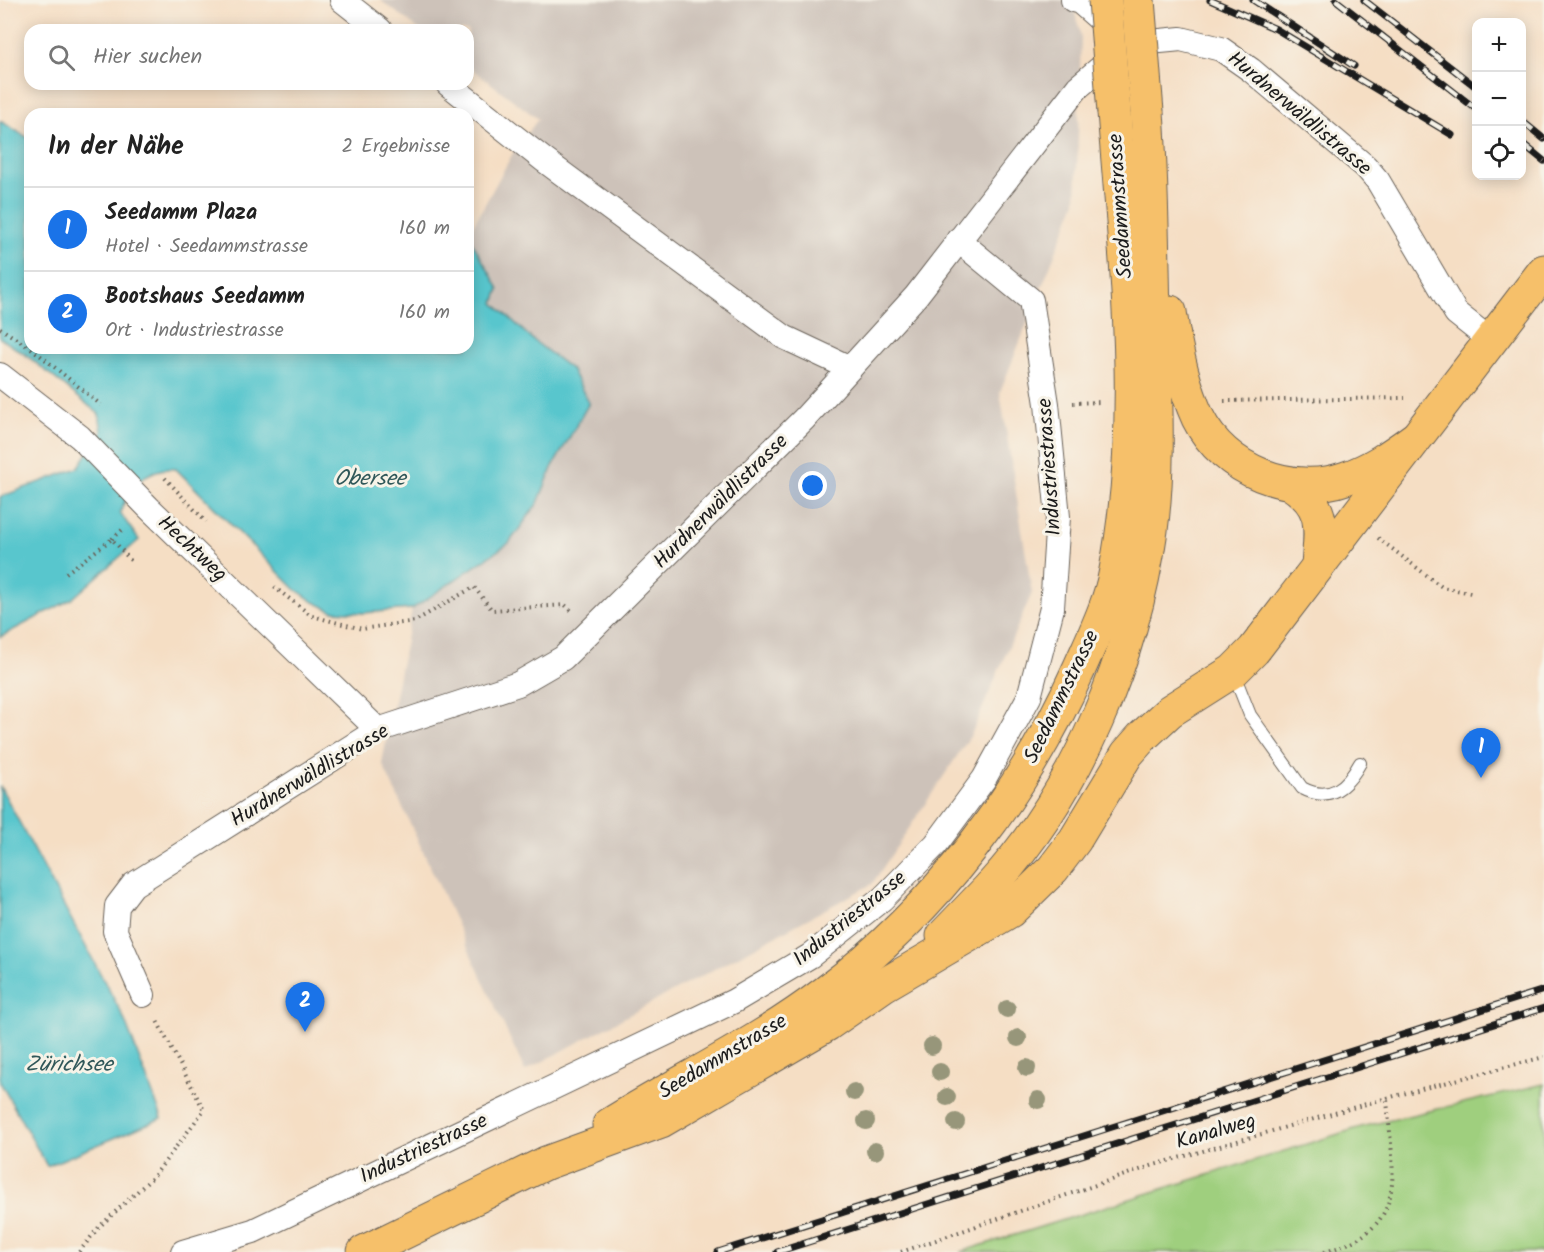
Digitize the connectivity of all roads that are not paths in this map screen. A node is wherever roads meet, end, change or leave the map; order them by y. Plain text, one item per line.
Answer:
1 (342, 0) edge
2 (1073, 0) edge
3 (1105, 0) edge
4 (1138, 0) edge
5 (372, 24) edge
6 (1129, 44) junction
7 (456, 90) edge
8 (1152, 182) junction
9 (958, 240) junction
10 (1544, 271) edge
11 (1490, 340) junction
12 (850, 368) junction
13 (0, 375) edge
14 (1413, 439) junction
15 (1290, 483) junction
16 (1318, 565) junction
17 (1233, 671) junction
18 (378, 730) junction
19 (1360, 763) dead end
20 (884, 985) junction
21 (143, 995) road end
22 (546, 1163) junction
23 (183, 1252) edge
24 (364, 1252) edge

1 - 5 street
2 - 6 street
3 - 22 main road, Seedammstrasse, bridge
4 - 8 main road, bridge
6 - 9 street, Hurdnerwäldlistrasse
6 - 11 street, Hurdnerwäldlistrasse
7 - 12 street
8 - 15 main road
8 - 20 main road
9 - 12 street, Hurdnerwäldlistrasse
9 - 23 street, Industriestrasse
10 - 11 main road, Seedammstrasse
11 - 14 main road, Seedammstrasse
12 - 18 street, Hurdnerwäldlistrasse
13 - 18 street, Hechtweg
14 - 15 main road
14 - 16 main road, Seedammstrasse
15 - 16 main road
16 - 17 main road, Seedammstrasse
17 - 19 lane
17 - 20 main road, Seedammstrasse
18 - 21 street, Hurdnerwäldlistrasse
20 - 22 main road, Seedammstrasse
22 - 24 main road, Seedammstrasse

